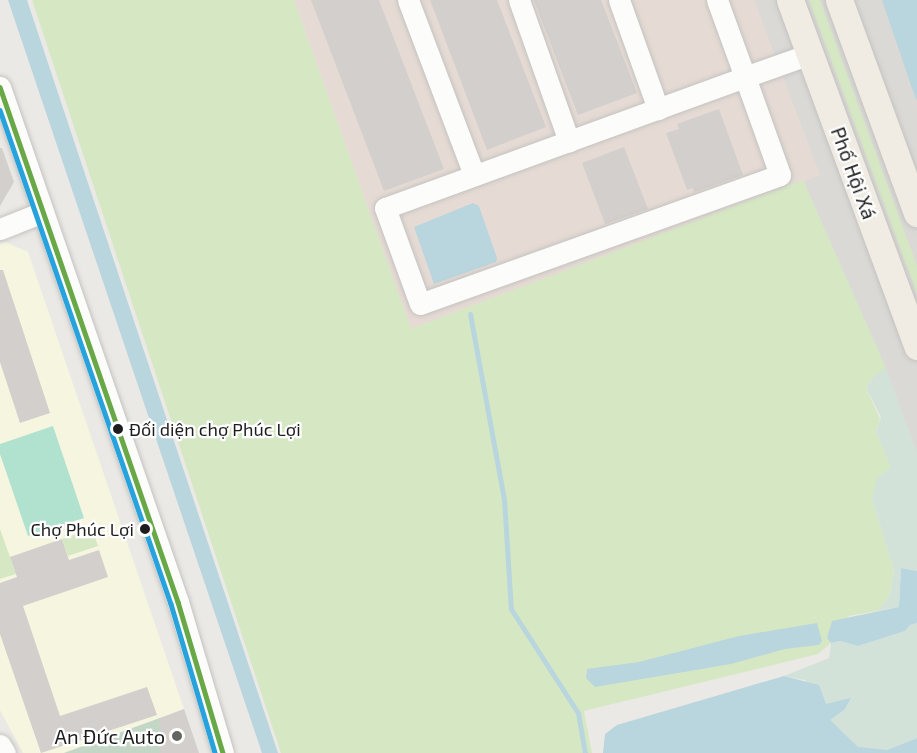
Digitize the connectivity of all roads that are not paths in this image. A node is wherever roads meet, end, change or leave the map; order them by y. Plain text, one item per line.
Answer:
1 (408, 0) edge
2 (519, 0) edge
3 (619, 0) edge
4 (717, 0) edge
5 (790, 0) edge
6 (839, 0) edge
7 (810, 54) junction
8 (745, 77) junction
9 (0, 87) edge
10 (658, 109) junction
11 (569, 141) junction
12 (474, 175) junction
13 (43, 212) junction
14 (917, 213) edge
15 (0, 229) edge
16 (917, 346) edge
17 (0, 745) edge
18 (4, 753) edge
19 (223, 753) edge

1 - 12 street
2 - 11 street
3 - 10 street
4 - 8 street
5 - 7 main road, Phố Hội Xá
6 - 14 main road
7 - 8 street
7 - 16 main road, Phố Hội Xá
8 - 10 street
8 - 12 street
9 - 13 street
10 - 11 street
11 - 12 street
13 - 15 street
13 - 19 street
17 - 18 street

